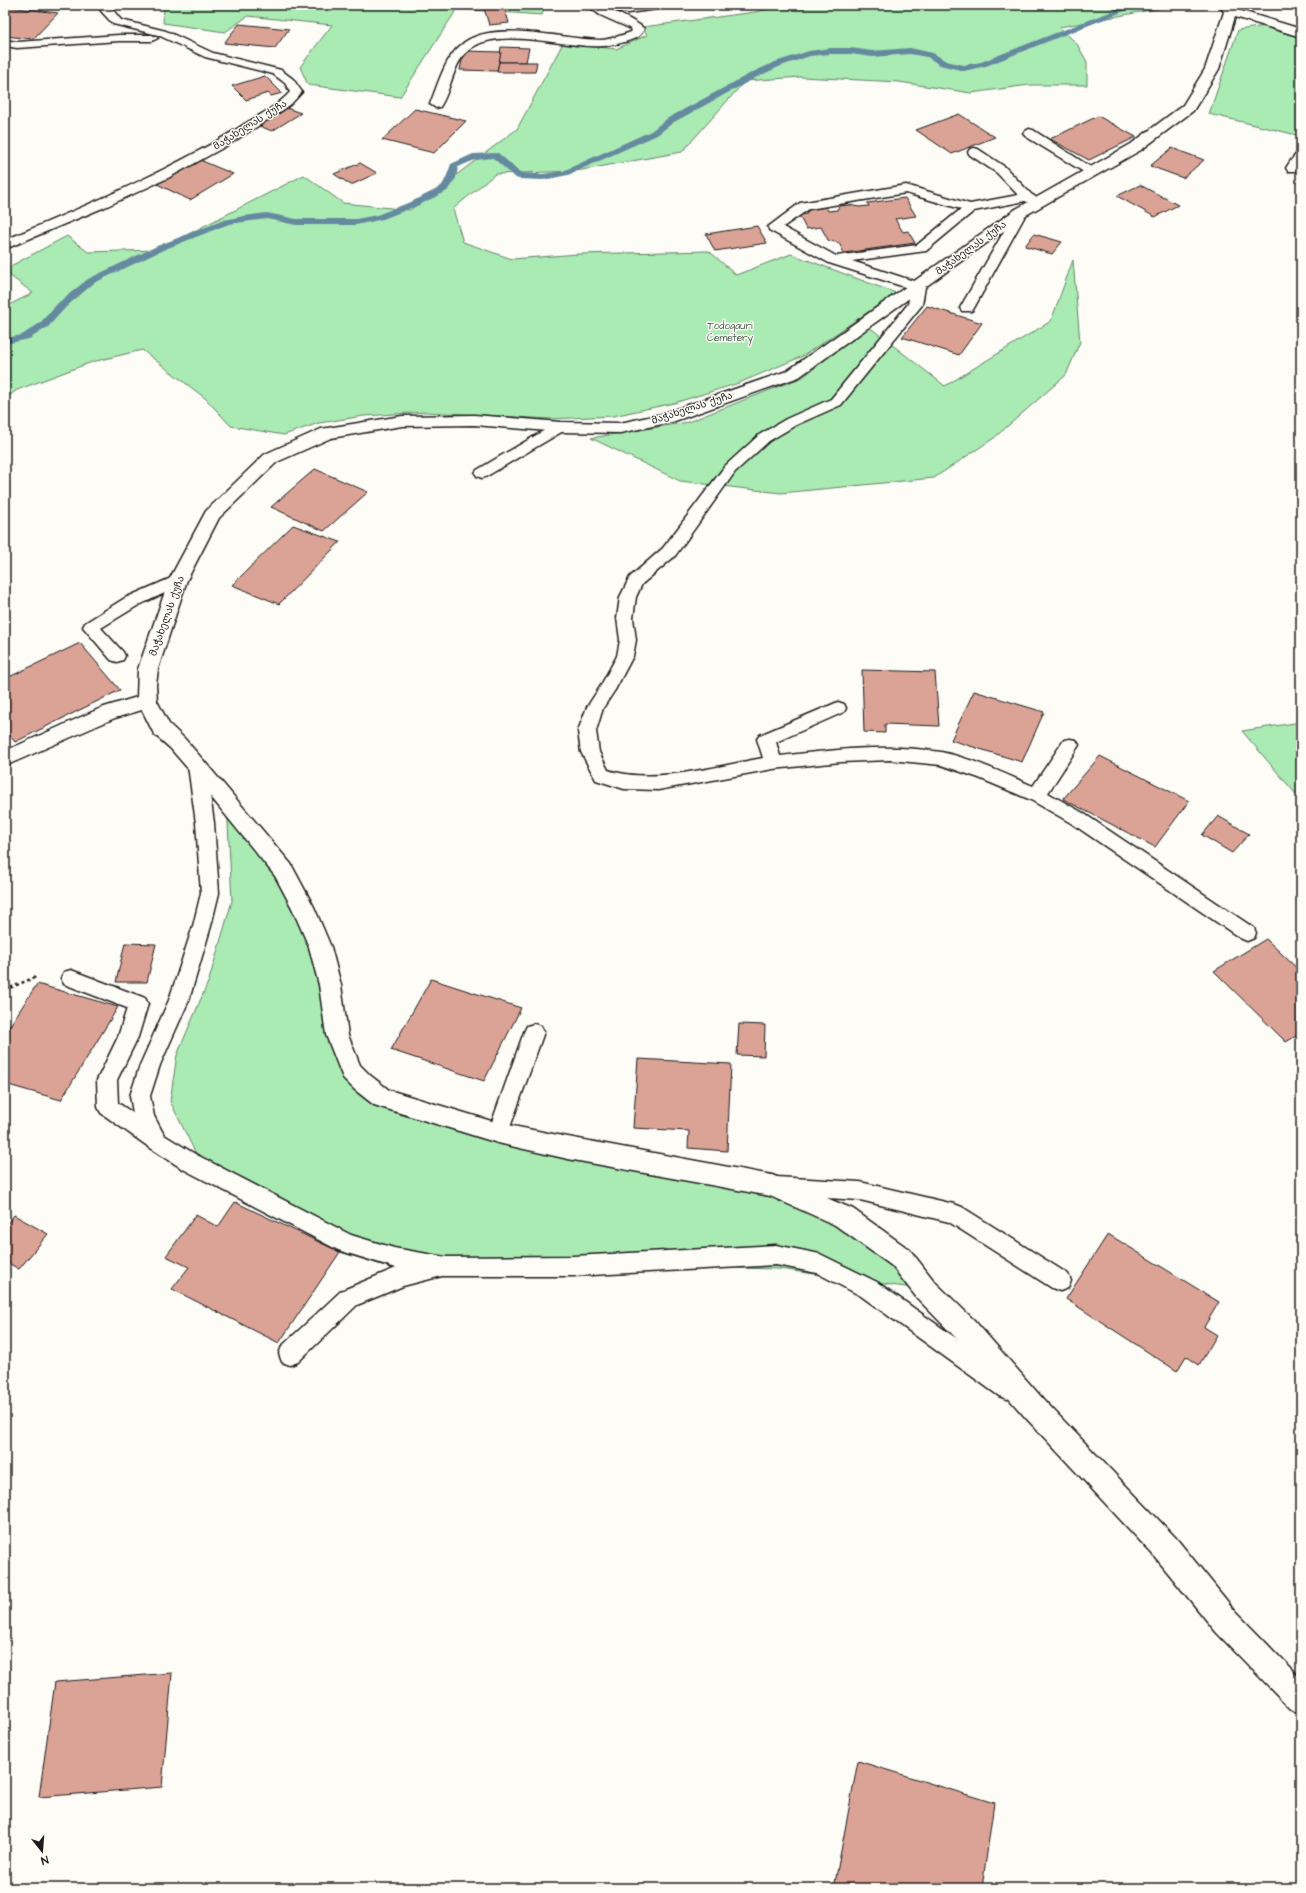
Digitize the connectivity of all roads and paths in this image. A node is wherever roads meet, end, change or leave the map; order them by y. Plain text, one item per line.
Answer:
1 (107, 5) edge
2 (593, 5) edge
3 (611, 5) edge
4 (665, 5) edge
5 (1227, 9) edge
6 (1301, 33) edge
7 (171, 38) junction
8 (5, 43) edge
9 (436, 104) dead end
10 (1029, 133) dead end
11 (974, 152) dead end
12 (1301, 156) edge
13 (1292, 168) dead end
14 (1091, 171) junction
15 (1028, 204) junction
16 (970, 208) junction
17 (5, 245) edge
18 (834, 260) junction
19 (918, 287) junction
20 (967, 308) dead end
21 (560, 427) junction
22 (482, 473) dead end
23 (178, 580) junction
24 (117, 656) dead end
25 (147, 701) junction
26 (838, 708) dead end
27 (1070, 745) dead end
28 (5, 759) edge
29 (773, 763) junction
30 (197, 766) junction
31 (1037, 795) junction
32 (1247, 933) dead end
33 (71, 978) dead end
34 (534, 1032) dead end
35 (498, 1133) junction
36 (157, 1142) junction
37 (772, 1186) junction
38 (445, 1267) junction
39 (1060, 1281) dead end
40 (290, 1354) dead end
41 (1034, 1408) junction
42 (1301, 1699) edge

1 - 7 lane, მაჭახელას ქუჩა
2 - 9 lane
3 - 4 lane
5 - 6 street, მაჭახელას ქუჩა
5 - 14 street, მაჭახელას ქუჩა
7 - 8 lane
7 - 17 lane, მაჭახელას ქუჩა
10 - 14 lane
11 - 15 lane
12 - 13 lane
14 - 15 street, მაჭახელას ქუჩა
15 - 16 lane
15 - 19 street, მაჭახელას ქუჩა
15 - 20 lane
16 - 18 lane
16 - 18 lane
18 - 19 lane
19 - 21 street, მაჭახელას ქუჩა
19 - 29 lane
21 - 22 lane
21 - 23 street, მაჭახელას ქუჩა
23 - 24 lane
23 - 25 street, მაჭახელას ქუჩა
25 - 28 street
25 - 30 street
26 - 29 lane
27 - 31 lane
29 - 31 lane
30 - 35 street
30 - 36 lane
31 - 32 lane
33 - 36 lane
34 - 35 lane
35 - 37 street
36 - 38 lane
37 - 39 lane
37 - 41 street
38 - 40 lane
38 - 41 lane
41 - 42 street

